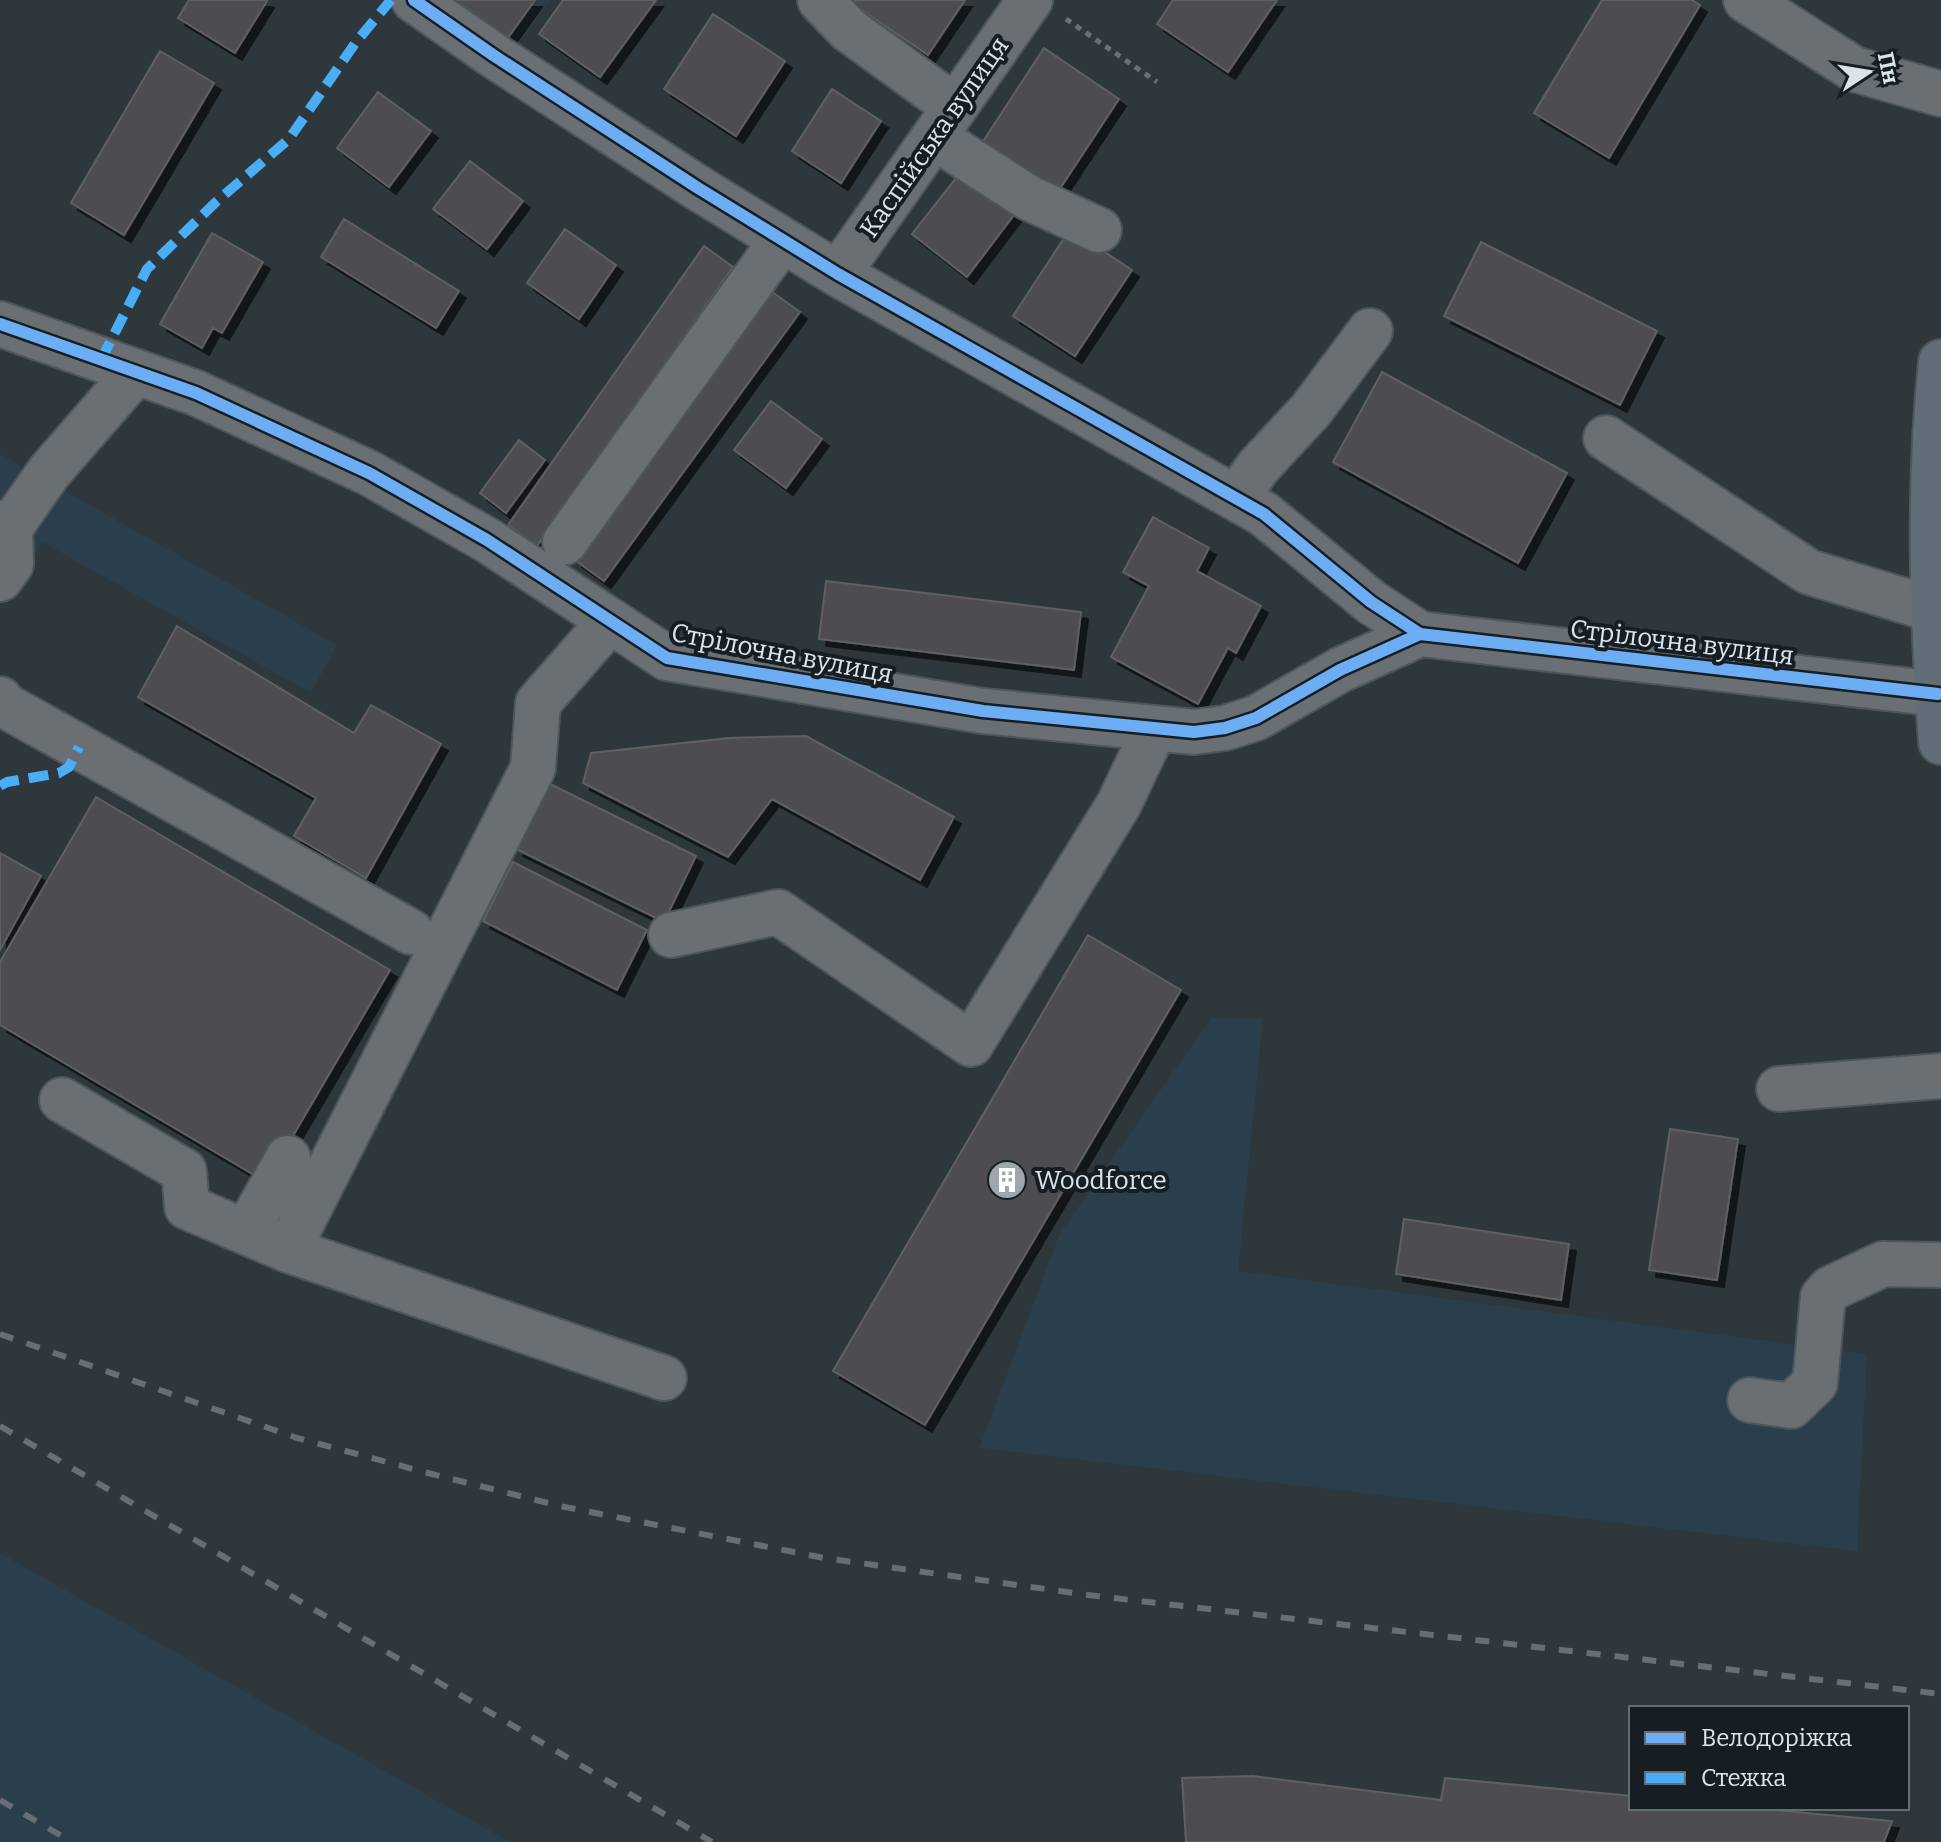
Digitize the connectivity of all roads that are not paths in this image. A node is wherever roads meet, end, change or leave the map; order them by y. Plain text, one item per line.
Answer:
1 (414, 0) edge
2 (820, 0) edge
3 (1746, 0) edge
4 (1048, 9) edge
5 (1941, 94) edge
6 (945, 122) junction
7 (1099, 230) dead end
8 (782, 240) junction
9 (838, 274) junction
10 (0, 324) edge
11 (1370, 331) dead end
12 (1941, 362) edge
13 (136, 372) junction
14 (1606, 438) dead end
15 (1236, 498) junction
16 (5, 526) edge
17 (565, 542) dead end
18 (0, 579) edge
19 (1935, 610) junction
20 (610, 621) junction
21 (1420, 634) junction
22 (1938, 694) junction
23 (0, 699) edge
24 (1155, 728) junction
25 (1941, 742) edge
26 (411, 932) dead end
27 (671, 935) dead end
28 (1941, 1076) edge
29 (1779, 1089) dead end
30 (62, 1100) dead end
31 (288, 1158) dead end
32 (246, 1232) junction
33 (288, 1250) junction
34 (1941, 1265) edge
35 (664, 1378) dead end
36 (1750, 1400) dead end

1 - 8 street, Стрілочна вулиця
2 - 6 street
3 - 5 street
4 - 6 street, Каспійська вулиця
6 - 7 street
6 - 9 street, Каспійська вулиця
8 - 9 street, Стрілочна вулиця
8 - 17 street
9 - 15 street, Стрілочна вулиця
10 - 13 street, Стрілочна вулиця
11 - 15 street
12 - 19 main road
13 - 16 street
13 - 20 street, Стрілочна вулиця
14 - 19 street
15 - 21 street, Стрілочна вулиця
16 - 18 street
19 - 22 main road
20 - 24 street, Стрілочна вулиця
20 - 33 street
21 - 22 street, Стрілочна вулиця
21 - 24 street, Стрілочна вулиця
22 - 25 main road
23 - 26 street
24 - 27 street
28 - 29 street
30 - 32 street
31 - 32 street
32 - 33 street
33 - 35 street
34 - 36 street

